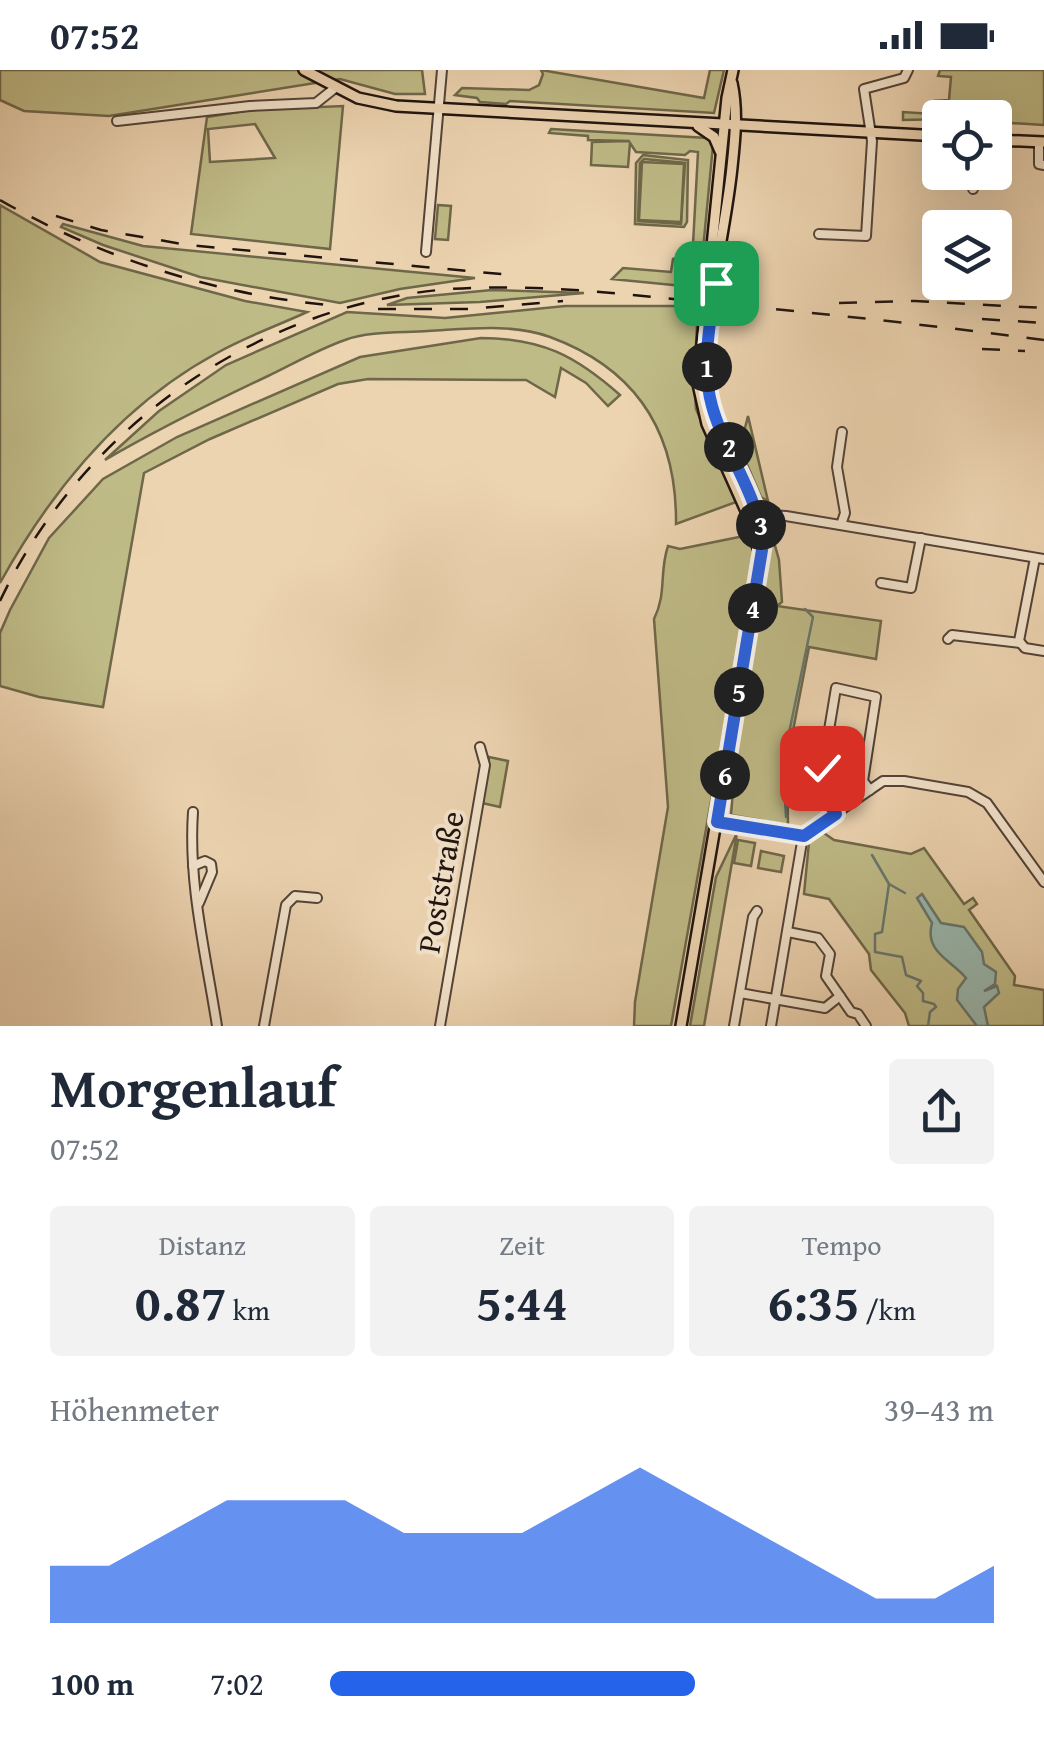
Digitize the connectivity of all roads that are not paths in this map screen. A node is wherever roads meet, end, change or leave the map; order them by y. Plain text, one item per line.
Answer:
1 (304, 70) edge
2 (442, 70) edge
3 (734, 70) edge
4 (908, 70) edge
5 (336, 88) junction
6 (438, 108) junction
7 (117, 121) dead end
8 (695, 124) junction
9 (730, 125) junction
10 (871, 132) junction
11 (922, 135) edge
12 (1012, 141) edge
13 (1041, 142) edge
14 (721, 154) junction
15 (1044, 165) edge
16 (819, 234) dead end
17 (426, 252) dead end
18 (842, 432) dead end
19 (753, 514) junction
20 (841, 525) junction
21 (921, 538) junction
22 (1040, 558) edge
23 (882, 583) dead end
24 (948, 639) dead end
25 (1020, 643) junction
26 (1044, 651) edge
27 (480, 747) dead end
28 (870, 790) junction
29 (193, 812) dead end
30 (836, 814) junction
31 (717, 822) junction
32 (804, 836) junction
33 (192, 863) junction
34 (1044, 882) edge
35 (318, 898) dead end
36 (197, 907) junction
37 (757, 911) dead end
38 (788, 932) junction
39 (740, 993) junction
40 (840, 996) junction
41 (775, 999) junction
42 (217, 1026) edge
43 (264, 1026) edge
44 (440, 1026) edge
45 (681, 1026) edge
46 (734, 1026) edge
47 (771, 1026) edge
48 (866, 1026) edge

1 - 5 main road
2 - 6 street
3 - 9 main road
4 - 10 street
5 - 6 main road
5 - 7 street
6 - 8 main road
6 - 17 street
8 - 9 main road
8 - 14 main road
9 - 10 main road
9 - 14 main road
9 - 19 main road
10 - 11 main road
10 - 16 street
12 - 13 main road
13 - 15 street
14 - 19 main road
18 - 20 street
19 - 20 street
19 - 31 main road
20 - 21 street
21 - 22 street
21 - 23 street
22 - 25 street
24 - 25 street
25 - 26 street
27 - 44 street, Poststraße
28 - 30 street
28 - 30 street
28 - 34 street
29 - 33 street
30 - 32 street
31 - 32 street
31 - 45 main road
32 - 38 street
33 - 36 street
33 - 36 street
35 - 43 street
36 - 42 street
37 - 39 street
38 - 40 street
38 - 41 street
39 - 41 street
39 - 46 street
40 - 41 street
40 - 48 street
41 - 47 street

